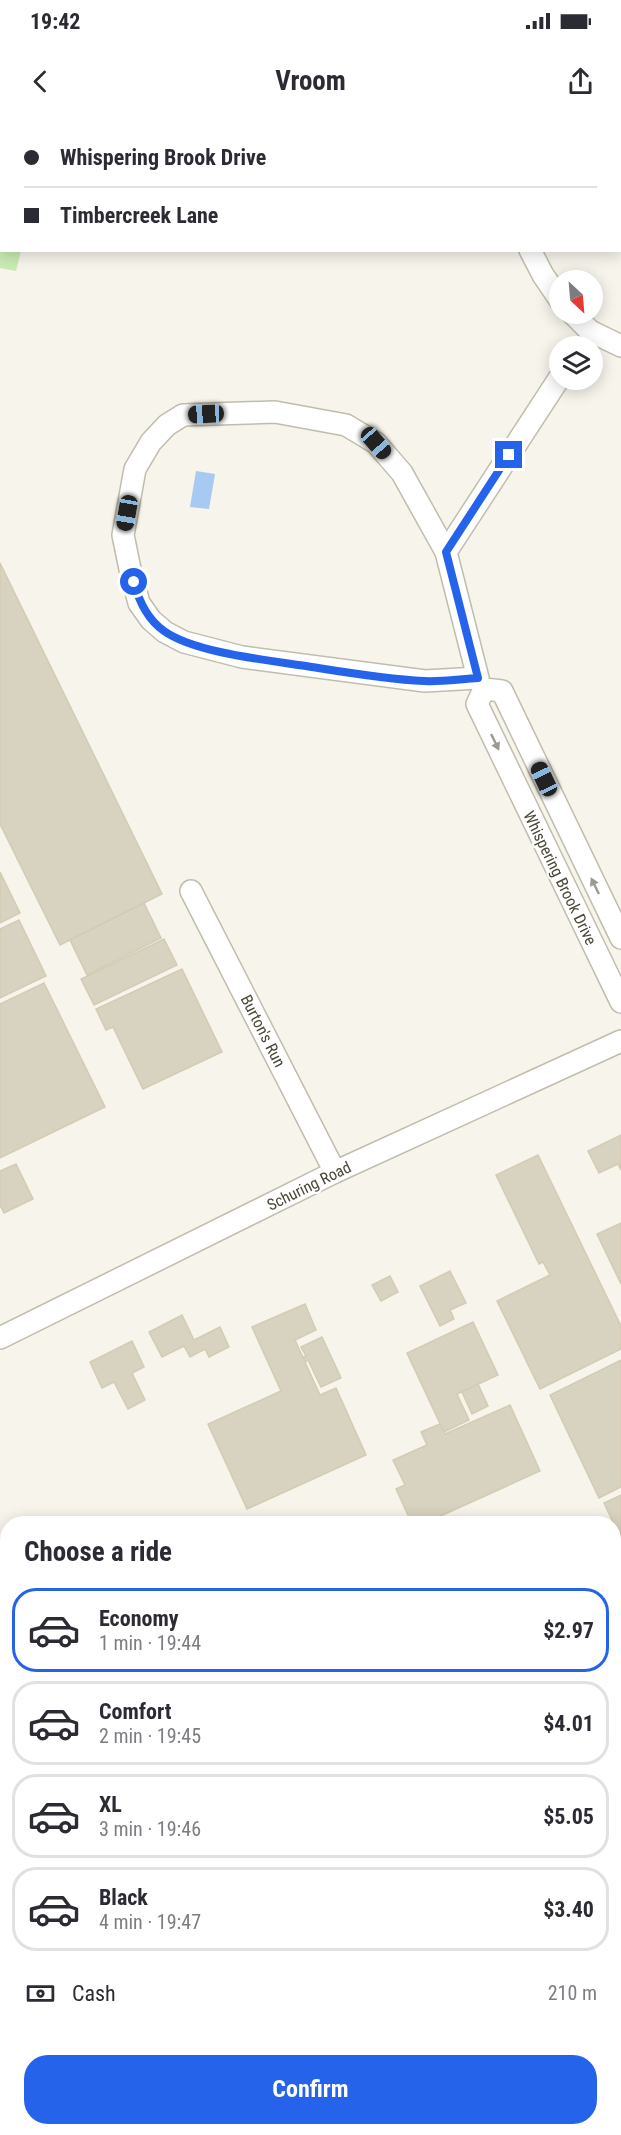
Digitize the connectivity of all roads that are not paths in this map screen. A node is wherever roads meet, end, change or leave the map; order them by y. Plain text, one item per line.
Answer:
1 (531, 252) edge
2 (549, 284) edge
3 (603, 342) edge
4 (621, 346) edge
5 (552, 390) edge
6 (446, 552) junction
7 (481, 684) junction
8 (191, 891) dead end
9 (621, 938) edge
10 (621, 1002) edge
11 (621, 1041) edge
12 (334, 1172) junction
13 (0, 1338) edge

1 - 2 street
3 - 4 street
5 - 6 street
6 - 7 street, Whispering Brook Drive
6 - 7 street, Whispering Brook Drive
9 -> 7 street, Whispering Brook Drive
7 -> 10 street, Whispering Brook Drive
8 - 12 street, Burton's Run
11 - 12 street, Schuring Road
12 - 13 street, Schuring Road

